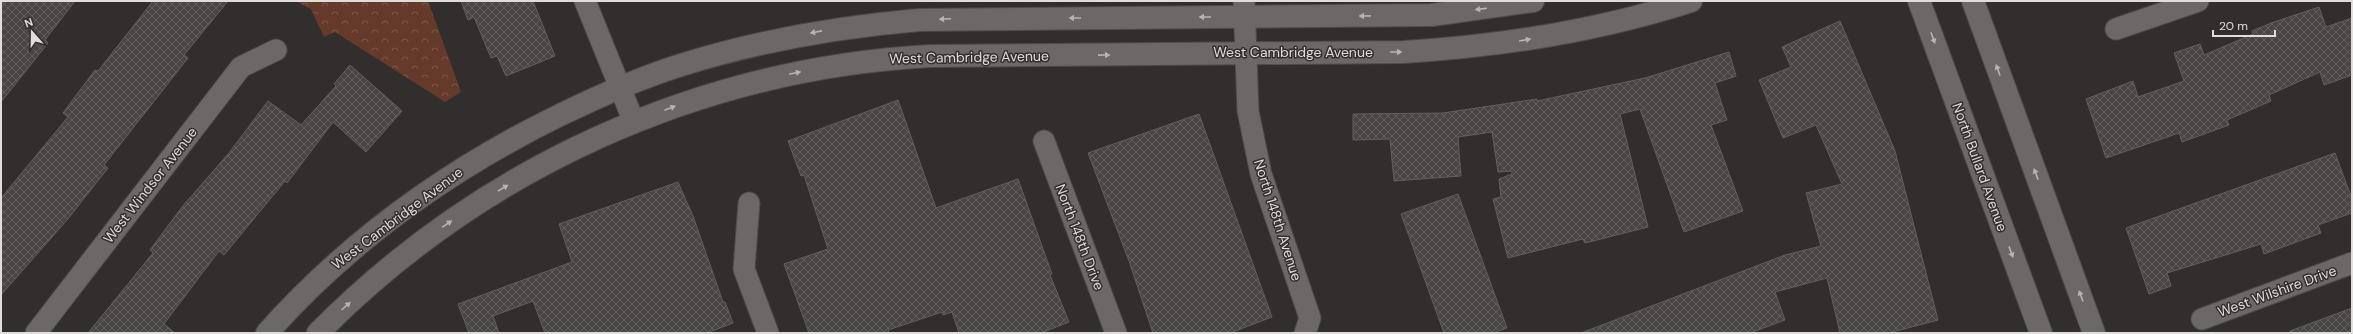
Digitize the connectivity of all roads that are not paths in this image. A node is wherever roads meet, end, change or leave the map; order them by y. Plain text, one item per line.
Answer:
1 (584, 1) edge
2 (1534, 1) edge
3 (1691, 1) edge
4 (1919, 1) edge
5 (1973, 1) edge
6 (2198, 1) edge
7 (1244, 9) edge
8 (2116, 29) dead end
9 (276, 50) dead end
10 (1245, 52) junction
11 (621, 88) junction
12 (634, 122) junction
13 (1044, 141) dead end
14 (749, 203) dead end
15 (2352, 263) edge
16 (2202, 318) dead end
17 (1307, 326) edge
18 (36, 333) edge
19 (267, 333) edge
20 (318, 333) edge
21 (768, 333) edge
22 (1116, 333) edge
23 (2041, 333) edge
24 (2094, 333) edge

1 - 11 street
2 -> 7 street, West Cambridge Avenue
10 -> 3 street, West Cambridge Avenue
4 -> 23 street, North Bullard Avenue
24 -> 5 street
6 - 8 street
7 - 10 street, North 148th Avenue
7 -> 11 street, West Cambridge Avenue
9 - 18 street, West Windsor Avenue
12 -> 10 street, West Cambridge Avenue
10 - 17 street, North 148th Avenue
11 - 12 street
11 - 19 street, West Cambridge Avenue
20 -> 12 street, West Cambridge Avenue
13 - 22 street, North 148th Drive
14 - 21 street
15 - 16 street, West Wilshire Drive

